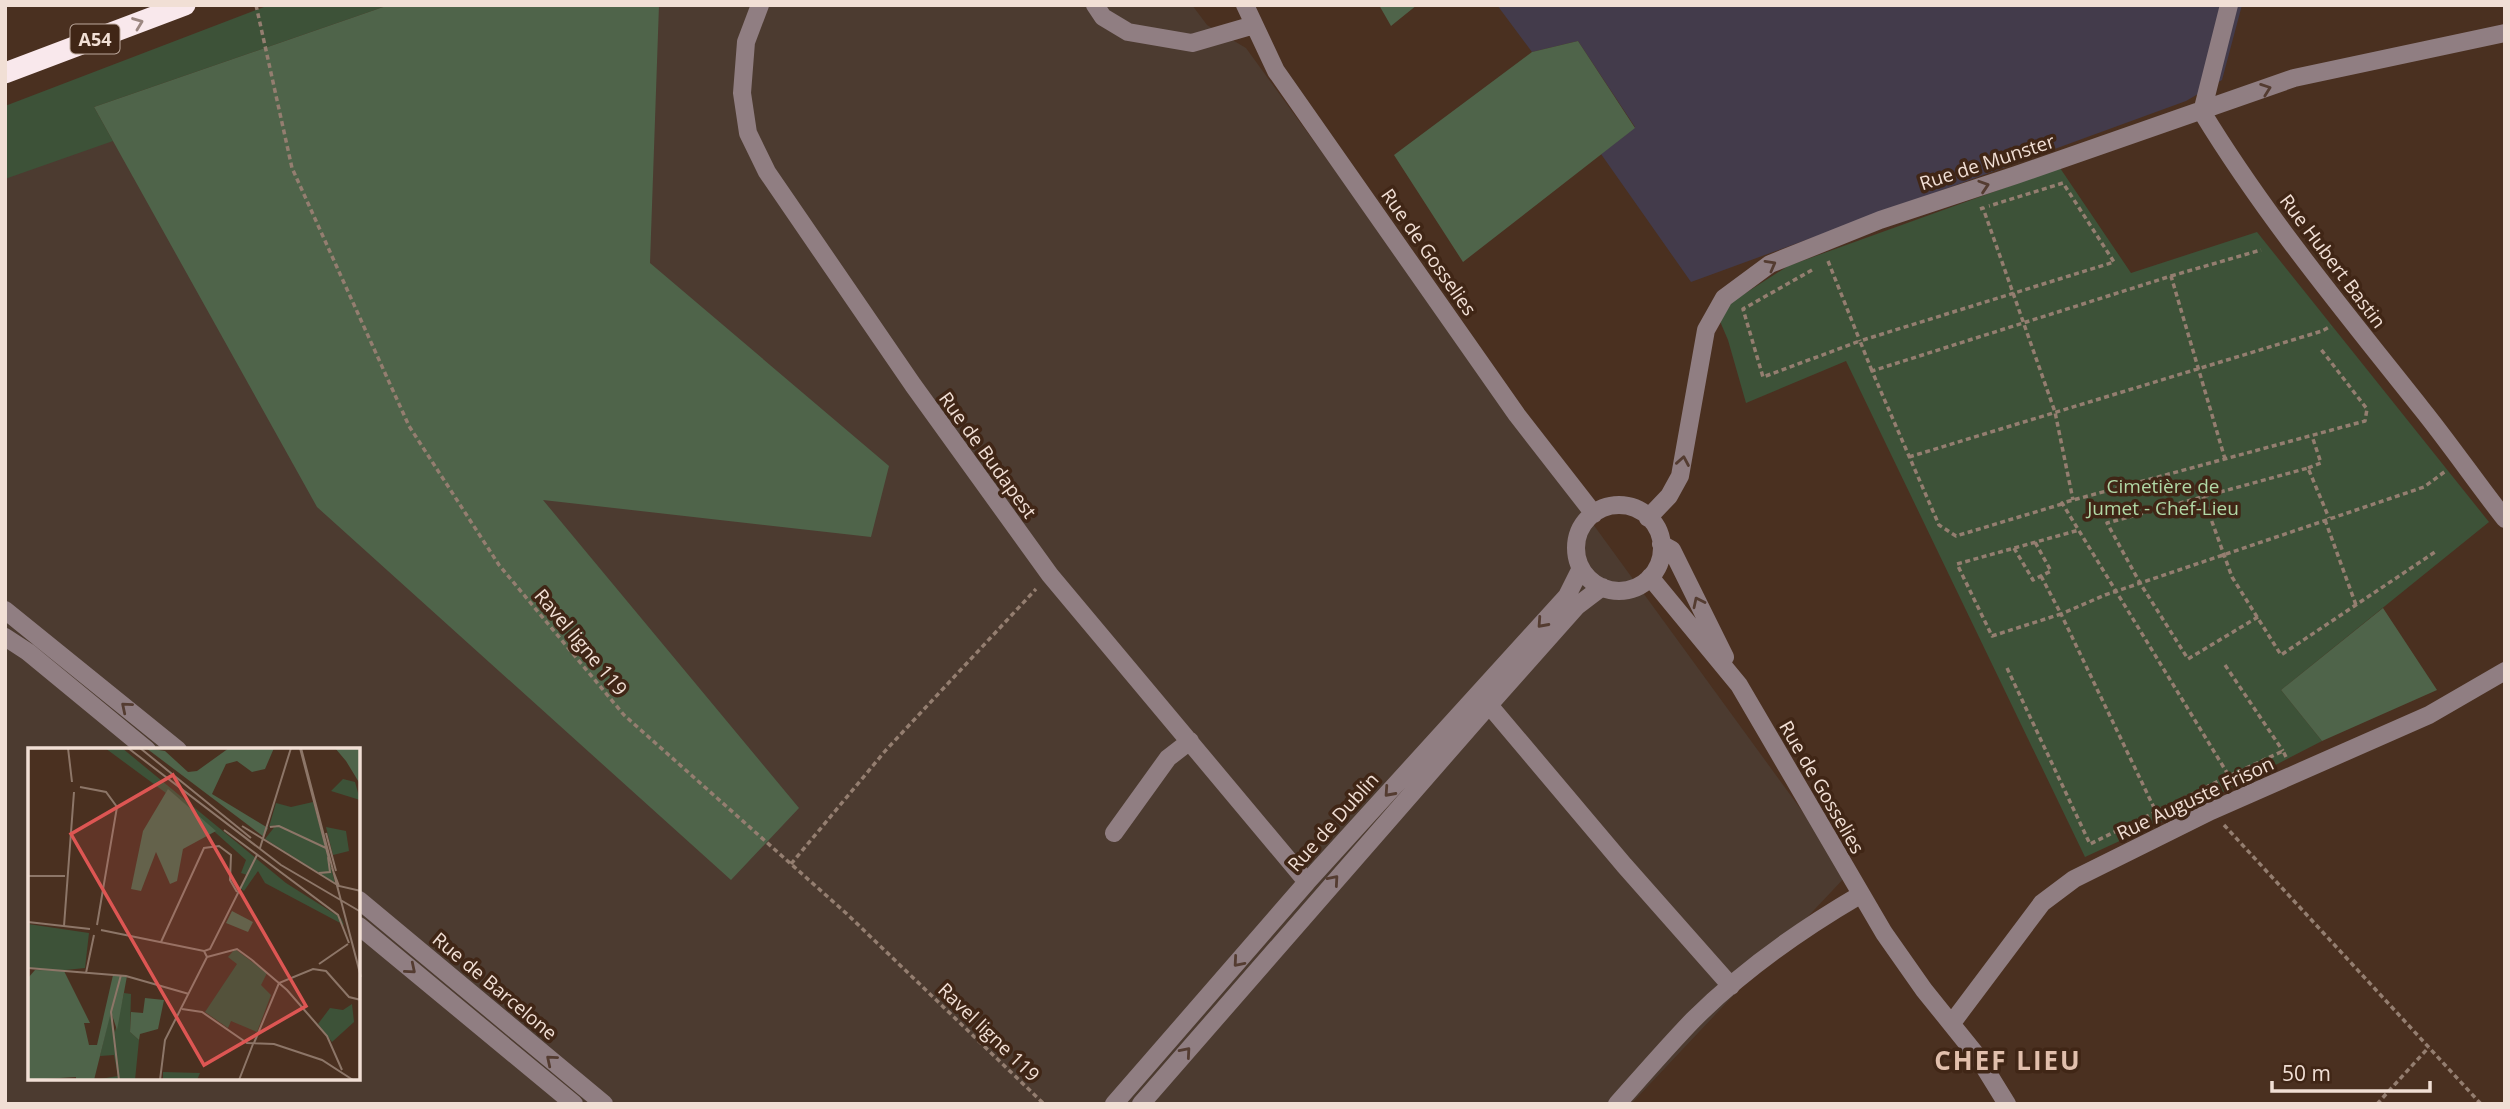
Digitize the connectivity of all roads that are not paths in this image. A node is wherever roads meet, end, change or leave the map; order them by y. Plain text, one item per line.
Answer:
1 (185, 5) edge
2 (760, 5) edge
3 (1095, 5) edge
4 (1245, 5) edge
5 (2230, 5) edge
6 (1254, 25) junction
7 (2505, 33) edge
8 (5, 73) edge
9 (2202, 112) junction
10 (1594, 514) junction
11 (1648, 518) junction
12 (2505, 519) edge
13 (1661, 544) junction
14 (1581, 568) junction
15 (1650, 577) junction
16 (1602, 587) junction
17 (5, 610) edge
18 (5, 637) edge
19 (2505, 671) edge
20 (1739, 685) junction
21 (1489, 705) junction
22 (1190, 741) junction
23 (145, 748) edge
24 (176, 748) edge
25 (1114, 833) dead end
26 (1307, 882) junction
27 (1860, 895) junction
28 (360, 901) edge
29 (360, 927) edge
30 (1731, 986) junction
31 (1952, 1023) junction
32 (574, 1104) edge
33 (604, 1104) edge
34 (1114, 1104) edge
35 (1141, 1104) edge
36 (1617, 1104) edge
37 (2007, 1104) edge

8 -> 1 highway, A54
2 - 22 street, Rue de Budapest
3 - 6 street
4 - 6 street, Rue de Gosselies
5 - 9 street
6 - 10 street, Rue de Gosselies
9 -> 7 street, Rue de Munster
11 -> 9 street, Rue de Munster
9 - 12 street, Rue Hubert Bastin
10 - 11 street
10 - 14 street
11 - 13 street
13 - 15 street
20 -> 13 street
14 - 16 street
14 -> 26 street, Rue de Dublin
15 - 16 street
15 - 20 street, Rue de Gosselies
16 - 21 street, Rue de Dublin
24 -> 17 street
18 - 23 street
19 - 31 street, Rue Auguste Frison
20 - 27 street, Rue de Gosselies
21 - 30 street
35 -> 21 street, Rue de Dublin
22 - 25 street
22 - 26 street, Rue de Budapest
26 -> 34 street, Rue de Dublin
27 - 30 street
27 - 31 street, Rue de Gosselies
33 -> 28 street, Rue de Barcelone
29 -> 32 street, Rue de Barcelone
30 - 36 street
31 - 37 street, Rue de Gosselies

